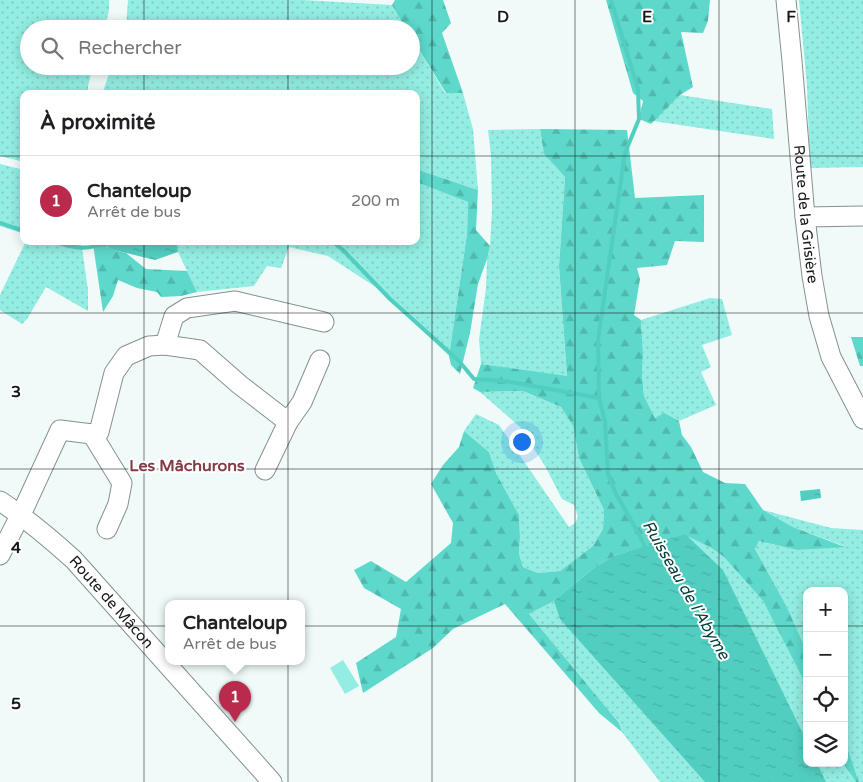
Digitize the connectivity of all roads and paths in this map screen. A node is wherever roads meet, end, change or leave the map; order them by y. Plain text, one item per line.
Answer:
1 (786, 0) edge
2 (863, 216) edge
3 (805, 217) junction
4 (324, 322) dead end
5 (166, 345) junction
6 (320, 360) dead end
7 (863, 419) edge
8 (288, 422) junction
9 (92, 434) junction
10 (265, 470) dead end
11 (0, 501) edge
12 (20, 514) junction
13 (107, 529) dead end
14 (0, 555) edge
15 (165, 662) edge
16 (168, 665) edge
17 (272, 782) edge

1 - 3 street, Route de la Grisière
2 - 3 street
3 - 7 street, Route de la Grisière
4 - 5 street
5 - 8 street
5 - 9 street
6 - 8 street
8 - 10 street
9 - 12 street
9 - 13 street
11 - 12 street, Route de Mâcon
12 - 14 street
12 - 15 street, Route de Mâcon
16 - 17 street, Route de Mâcon

